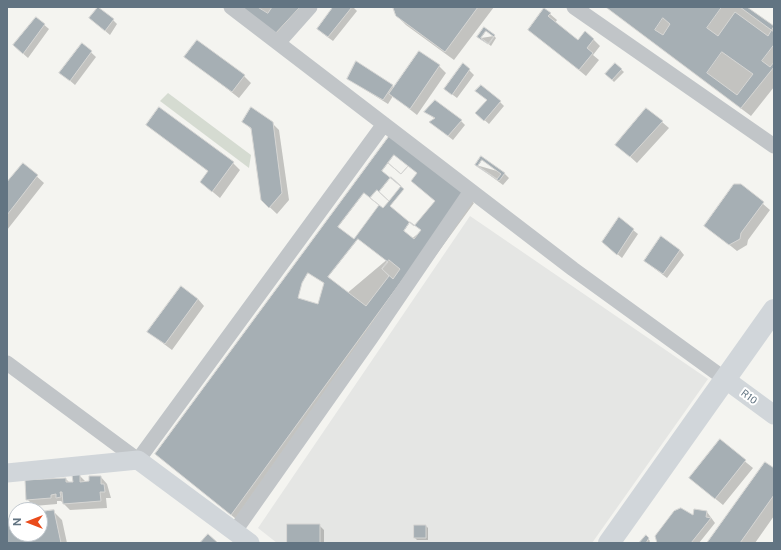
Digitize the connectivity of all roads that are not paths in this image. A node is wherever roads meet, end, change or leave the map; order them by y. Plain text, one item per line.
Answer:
1 (231, 7) edge
2 (310, 7) edge
3 (574, 7) edge
4 (278, 43) junction
5 (384, 124) junction
6 (774, 146) edge
7 (471, 191) junction
8 (774, 310) edge
9 (7, 364) edge
10 (725, 379) junction
11 (774, 415) edge
12 (138, 460) junction
13 (7, 473) edge
14 (242, 539) edge
15 (609, 543) edge

1 - 4 street
2 - 4 street
3 - 6 street
4 - 5 street
5 - 7 street
5 - 12 street
7 - 10 street
7 - 14 street
8 - 10 highway
9 - 12 street
10 - 11 main road, R10
10 - 15 highway
12 - 13 main road
12 - 14 main road

